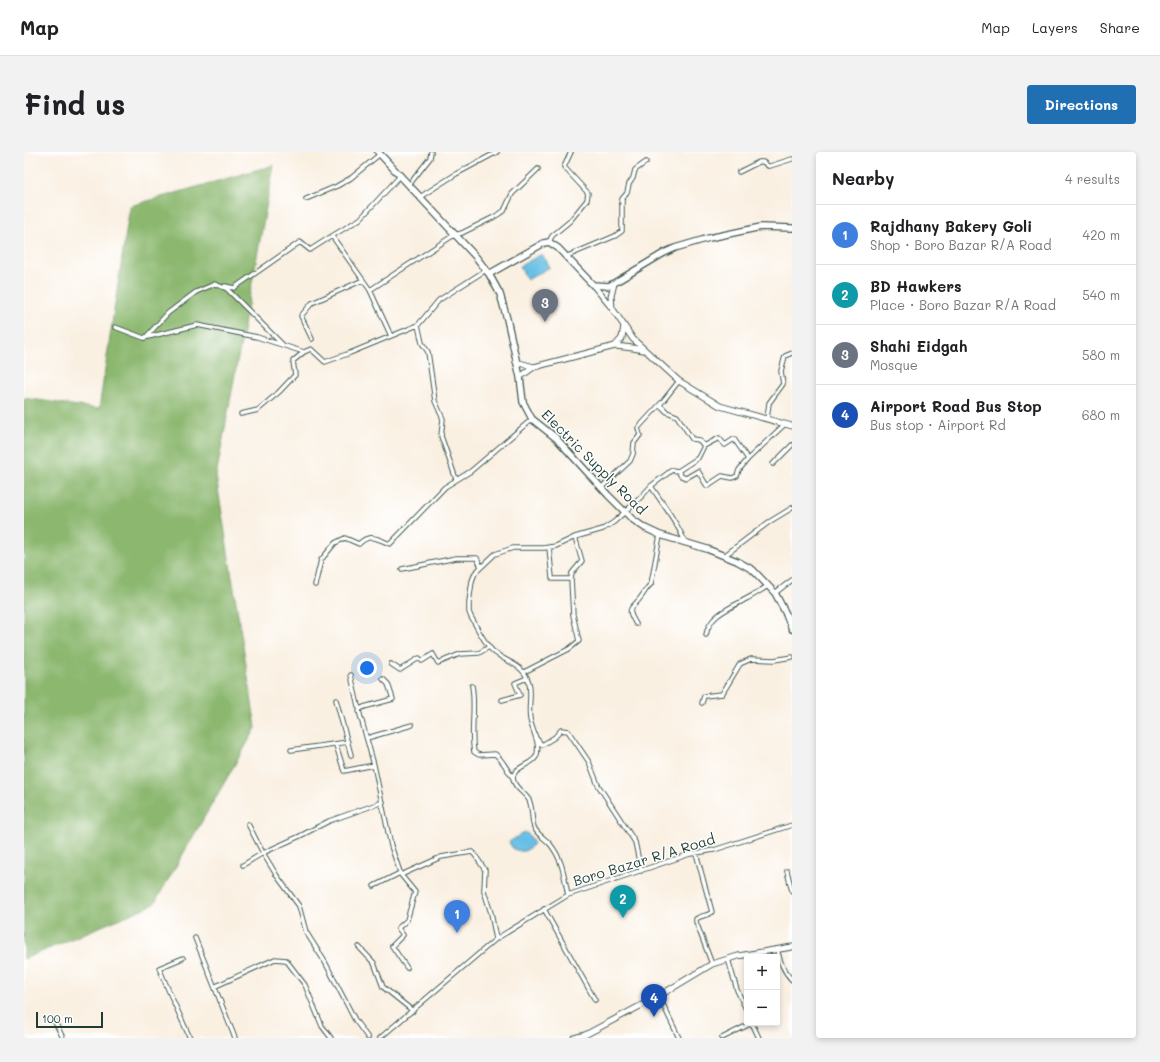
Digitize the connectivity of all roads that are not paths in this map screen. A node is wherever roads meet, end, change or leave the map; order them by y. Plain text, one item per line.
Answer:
1 (431, 152) edge
2 (497, 152) edge
3 (571, 152) edge
4 (379, 153) edge
5 (792, 158) edge
6 (646, 162) dead end
7 (538, 169) dead end
8 (739, 172) dead end
9 (401, 175) junction
10 (409, 185) junction
11 (420, 197) junction
12 (306, 199) dead end
13 (792, 228) edge
14 (454, 235) junction
15 (332, 236) junction
16 (549, 242) junction
17 (565, 257) junction
18 (488, 272) junction
19 (363, 280) junction
20 (215, 284) junction
21 (614, 284) junction
22 (593, 286) junction
23 (370, 290) junction
24 (612, 308) junction
25 (418, 325) junction
26 (624, 326) junction
27 (115, 327) dead end
28 (391, 336) junction
29 (144, 338) junction
30 (312, 339) dead end
31 (284, 346) junction
32 (615, 346) junction
33 (644, 351) junction
34 (304, 352) junction
35 (792, 353) edge
36 (516, 362) junction
37 (534, 367) junction
38 (520, 377) junction
39 (679, 381) junction
40 (660, 405) junction
41 (241, 414) dead end
42 (532, 419) junction
43 (767, 419) junction
44 (785, 424) junction
45 (792, 426) edge
46 (792, 445) edge
47 (704, 446) junction
48 (748, 459) junction
49 (774, 464) dead end
50 (678, 471) junction
51 (456, 479) junction
52 (651, 486) junction
53 (601, 488) junction
54 (792, 508) edge
55 (625, 512) junction
56 (660, 535) junction
57 (574, 537) junction
58 (685, 542) junction
59 (549, 547) junction
60 (724, 556) junction
61 (481, 567) junction
62 (402, 569) dead end
63 (570, 579) junction
64 (792, 580) edge
65 (315, 585) dead end
66 (768, 586) junction
67 (775, 593) junction
68 (636, 624) dead end
69 (792, 629) edge
70 (706, 635) dead end
71 (489, 647) junction
72 (792, 657) edge
73 (391, 664) dead end
74 (524, 672) junction
75 (351, 675) dead end
76 (527, 678) junction
77 (383, 679) dead end
78 (472, 686) dead end
79 (336, 700) dead end
80 (502, 700) dead end
81 (702, 703) dead end
82 (360, 709) junction
83 (412, 725) dead end
84 (367, 738) junction
85 (537, 738) junction
86 (348, 742) junction
87 (336, 745) junction
88 (291, 750) dead end
89 (351, 755) dead end
90 (374, 765) junction
91 (513, 778) junction
92 (383, 802) junction
93 (248, 824) dead end
94 (792, 825) edge
95 (263, 852) junction
96 (696, 853) junction
97 (243, 865) dead end
98 (787, 870) dead end
99 (641, 871) junction
100 (400, 874) junction
101 (374, 886) dead end
102 (792, 891) edge
103 (568, 895) junction
104 (544, 909) junction
105 (196, 938) dead end
106 (496, 939) junction
107 (359, 947) dead end
108 (792, 947) edge
109 (777, 949) junction
110 (184, 958) dead end
111 (728, 959) junction
112 (712, 964) junction
113 (407, 968) dead end
114 (792, 980) edge
115 (216, 986) junction
116 (659, 996) junction
117 (595, 1000) dead end
118 (744, 1005) edge
119 (413, 1011) junction
120 (54, 1020) dead end
121 (746, 1026) edge
122 (753, 1026) edge
123 (585, 1037) edge
124 (63, 1038) edge
125 (190, 1038) edge
126 (235, 1038) edge
127 (331, 1038) edge
128 (368, 1038) edge
129 (380, 1038) edge
130 (574, 1038) edge
131 (679, 1038) edge
132 (722, 1038) edge
133 (759, 1038) edge

1 - 10 street
2 - 11 street
3 - 16 street
4 - 9 main road, Electric Supply Road
4 - 12 street
5 - 8 street
6 - 17 street
7 - 14 street
9 - 10 main road, Electric Supply Road
9 - 15 street
10 - 11 main road, Electric Supply Road
11 - 14 main road, Electric Supply Road
13 - 21 main road
14 - 18 main road, Electric Supply Road
14 - 23 street
15 - 19 street
15 - 20 street
16 - 17 main road
16 - 18 main road
17 - 22 main road
18 - 25 street
18 - 36 main road, Electric Supply Road
19 - 23 street
19 - 30 street
20 - 29 street
20 - 31 street
21 - 22 main road
21 - 24 main road
22 - 24 main road
23 - 28 street
24 - 26 main road
25 - 28 street
25 - 51 street
26 - 32 main road
26 - 33 main road
27 - 29 street
28 - 34 street
29 - 31 street
31 - 34 street
32 - 33 main road
32 - 37 main road
33 - 39 main road
34 - 41 street
35 - 43 street
36 - 37 main road
36 - 38 main road, Electric Supply Road
37 - 38 main road
38 - 42 main road, Electric Supply Road
39 - 40 street
39 - 43 main road
40 - 47 street
40 - 53 street
42 - 51 street
42 - 53 main road, Electric Supply Road
43 - 44 main road
44 - 45 main road
44 - 48 street
46 - 49 street
47 - 48 street
47 - 50 street
48 - 50 street
50 - 52 street
51 - 65 street
52 - 55 street
52 - 58 street
53 - 55 main road, Electric Supply Road
54 - 60 street
55 - 56 main road, Electric Supply Road
55 - 57 street
56 - 58 main road, Electric Supply Road
56 - 68 street
57 - 59 street
57 - 63 street
58 - 60 main road, Electric Supply Road
59 - 61 street
59 - 63 street
60 - 66 main road, Electric Supply Road
61 - 62 street
61 - 71 street
63 - 74 street
64 - 67 street
66 - 67 main road, Electric Supply Road
66 - 70 street
67 - 69 main road, Electric Supply Road
71 - 73 street
71 - 74 street
72 - 81 street
74 - 76 street
75 - 82 street
76 - 80 street
76 - 85 street
77 - 82 street
78 - 91 street
79 - 86 street
82 - 84 street
83 - 84 street
84 - 90 street
85 - 91 street
85 - 99 street
86 - 87 street
86 - 89 street
87 - 88 street
87 - 90 street
90 - 92 street
91 - 103 street
92 - 95 street
92 - 100 street
93 - 95 street
94 - 96 street, Boro Bazar R/A Road
95 - 97 street
95 - 128 street
96 - 99 street, Boro Bazar R/A Road
96 - 112 street
98 - 102 street
99 - 103 street, Boro Bazar R/A Road
100 - 101 street
100 - 106 street
100 - 113 street
103 - 104 street, Boro Bazar R/A Road
104 - 106 street, Boro Bazar R/A Road
104 - 117 street
105 - 115 street
106 - 119 street, Boro Bazar R/A Road
107 - 119 street
108 - 109 main road
109 - 111 main road
109 - 114 street
110 - 125 street
111 - 112 main road
111 - 118 street
112 - 116 main road
115 - 126 street
115 - 127 street
116 - 123 main road
116 - 131 street
119 - 129 street, Boro Bazar R/A Road
120 - 124 street
121 - 132 street
122 - 133 street
123 - 130 main road

